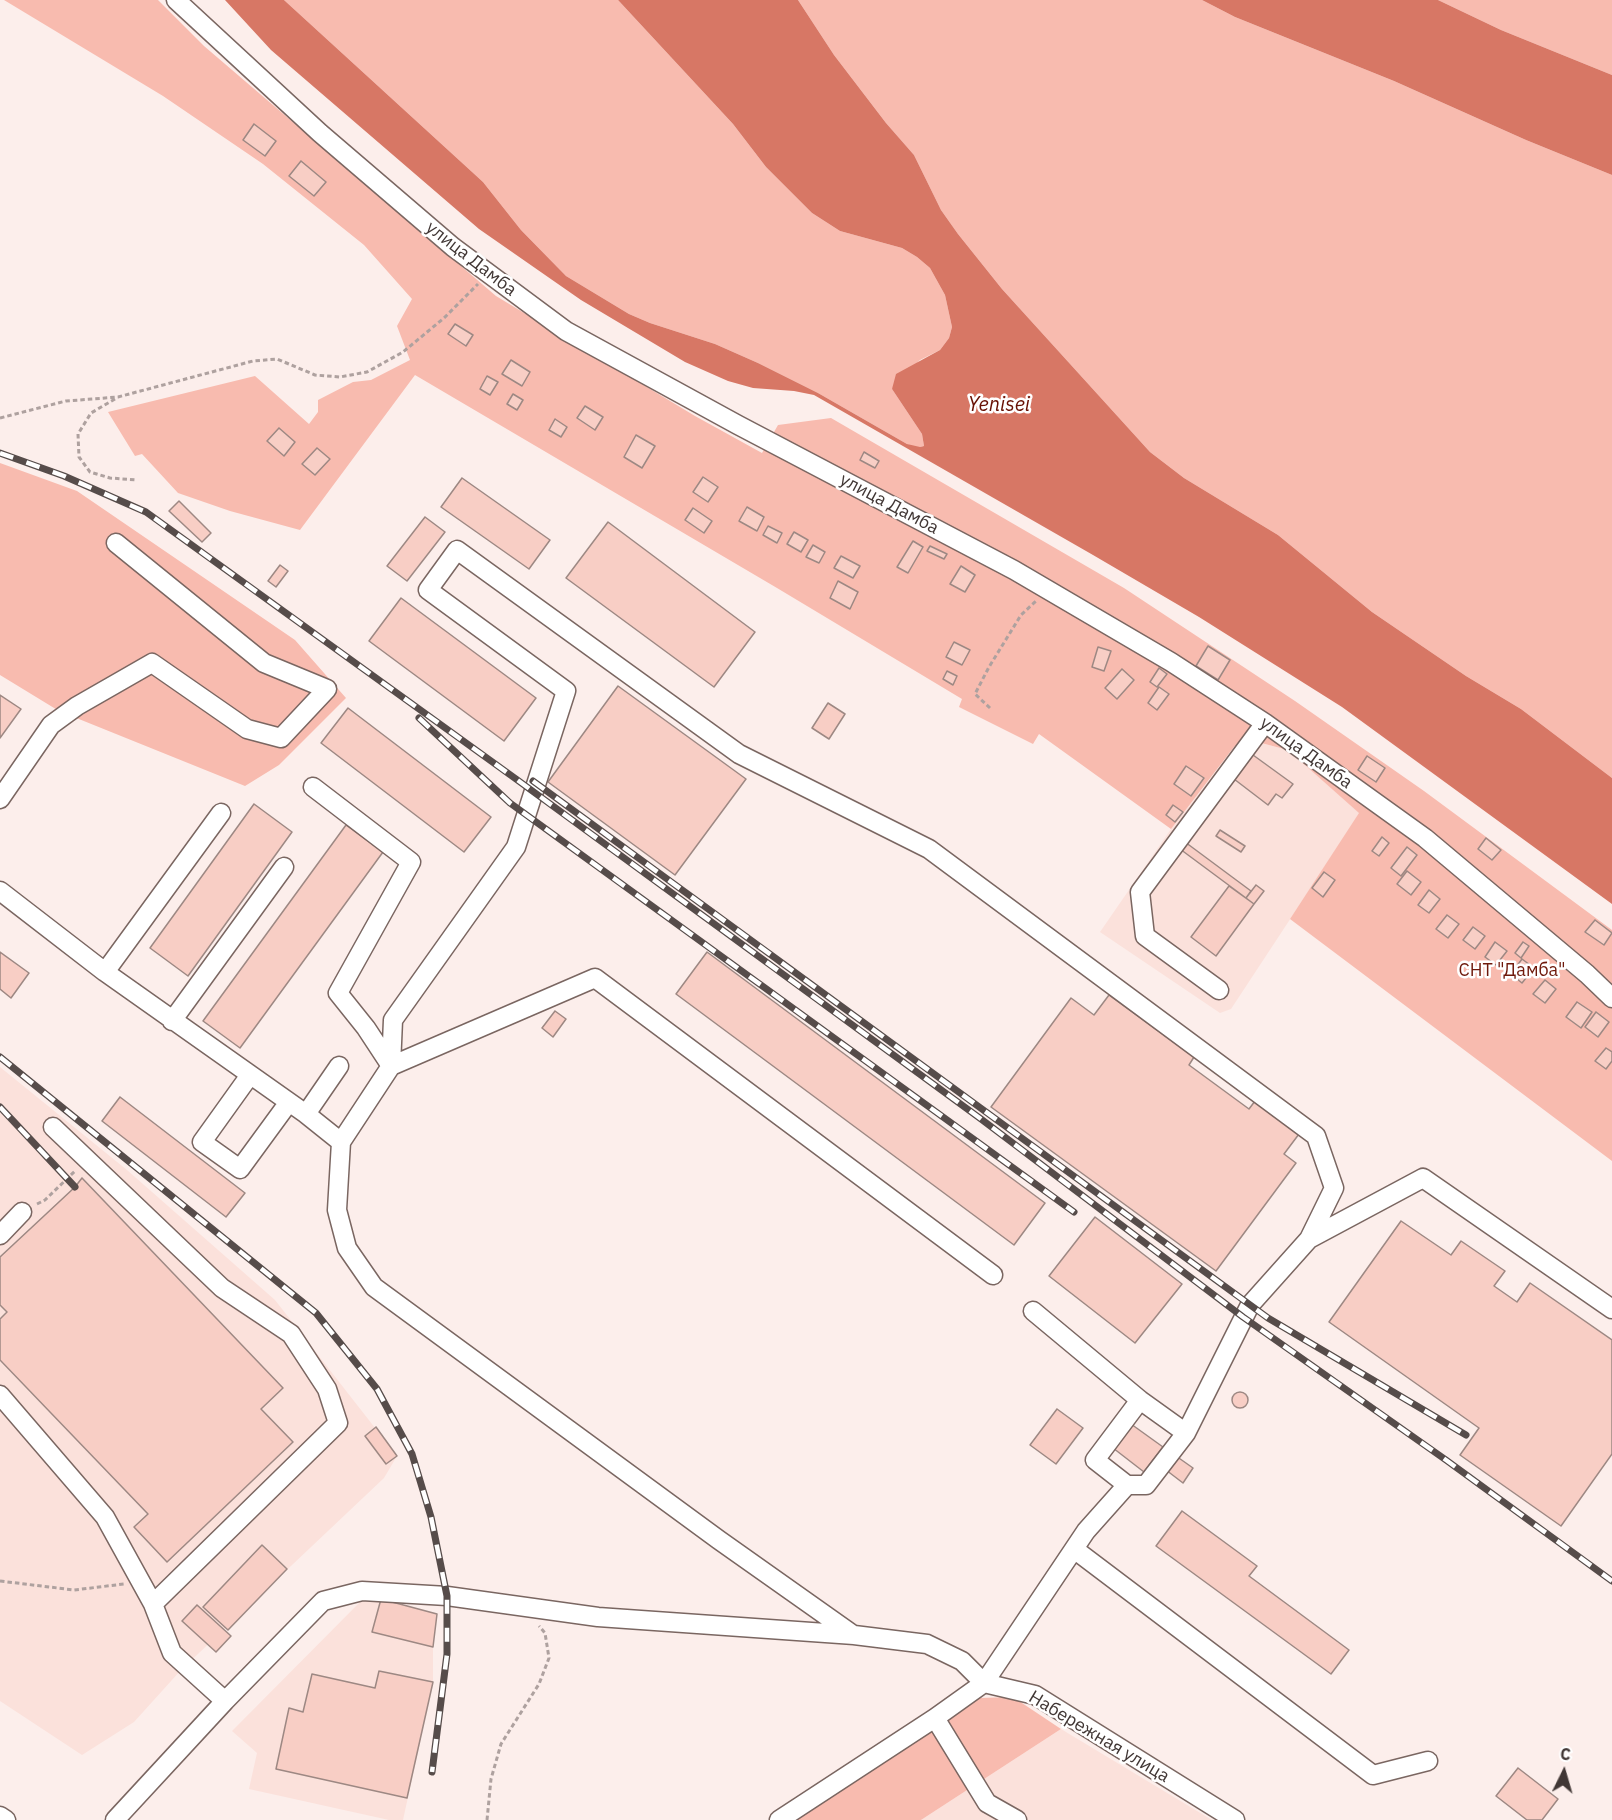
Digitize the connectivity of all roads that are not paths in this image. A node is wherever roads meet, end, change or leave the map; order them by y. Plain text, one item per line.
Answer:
1 (176, 0) edge
2 (116, 543) dead end
3 (1265, 723) junction
4 (313, 788) dead end
5 (0, 799) edge
6 (221, 813) dead end
7 (284, 867) dead end
8 (0, 891) edge
9 (105, 972) junction
10 (1219, 990) dead end
11 (1612, 998) edge
12 (172, 1020) junction
13 (339, 1066) dead end
14 (391, 1066) junction
15 (250, 1075) junction
16 (289, 1102) junction
17 (306, 1114) junction
18 (53, 1127) dead end
19 (341, 1142) junction
20 (22, 1212) road end
21 (0, 1235) edge
22 (1309, 1239) junction
23 (993, 1275) dead end
24 (1612, 1309) edge
25 (1033, 1311) dead end
26 (0, 1395) edge
27 (1140, 1400) junction
28 (1186, 1433) junction
29 (1127, 1485) junction
30 (1074, 1549) junction
31 (153, 1604) junction
32 (854, 1635) junction
33 (984, 1683) junction
34 (225, 1701) junction
35 (935, 1718) junction
36 (1428, 1761) dead end
37 (0, 1816) edge
38 (6, 1820) edge
39 (115, 1820) edge
40 (779, 1820) edge
41 (1017, 1820) edge
42 (1235, 1820) edge

1 - 3 street, улица Дамба
2 - 5 street
3 - 10 street
3 - 11 street, улица Дамба
4 - 14 street
6 - 9 street
7 - 12 street
8 - 9 street
9 - 12 street
12 - 15 street
13 - 17 street
14 - 19 street
14 - 22 street
14 - 23 street
15 - 16 street
15 - 16 street
16 - 17 street
17 - 19 street
18 - 31 street
19 - 32 street
20 - 21 street
22 - 24 street
22 - 28 street
25 - 27 street
26 - 31 street
27 - 28 street
27 - 29 street
28 - 29 street
29 - 30 street
30 - 33 street
30 - 36 street
31 - 34 street
32 - 33 street
32 - 34 street
33 - 35 street
33 - 42 street, Набережная улица
34 - 39 street
35 - 40 street
35 - 41 street
37 - 38 street

